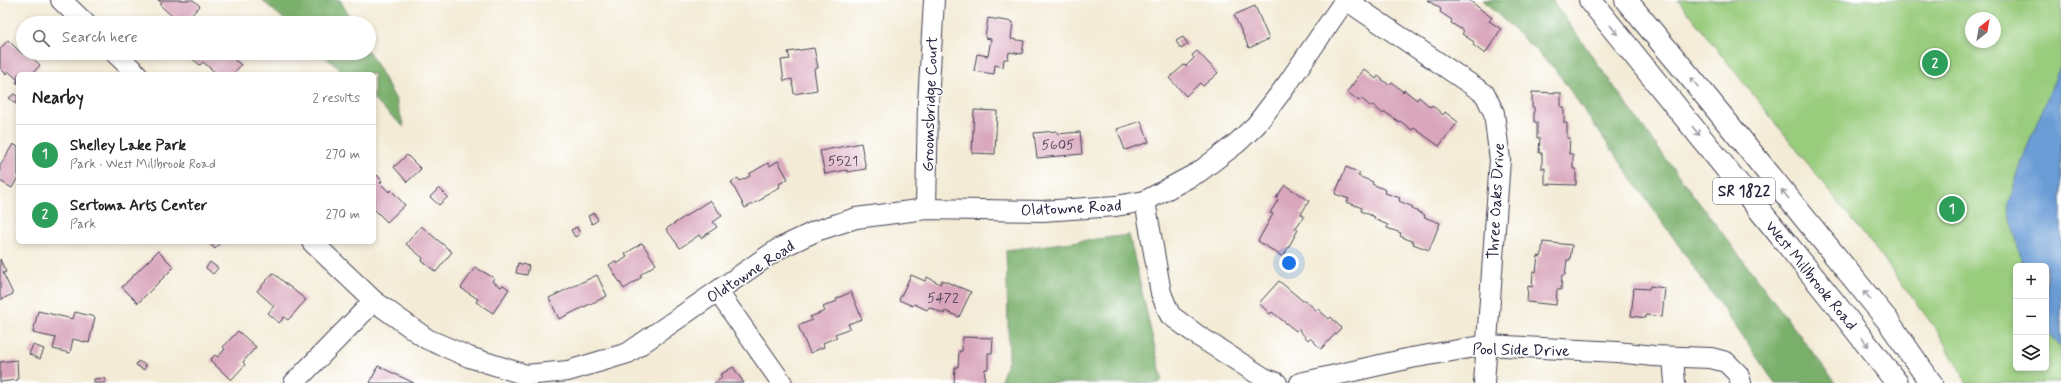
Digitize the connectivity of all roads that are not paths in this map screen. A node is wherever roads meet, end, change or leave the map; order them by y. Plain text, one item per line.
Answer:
1 (61, 0) edge
2 (934, 0) edge
3 (1345, 0) edge
4 (1590, 0) edge
5 (1626, 0) edge
6 (78, 16) edge
7 (122, 60) edge
8 (135, 72) edge
9 (1145, 201) junction
10 (926, 209) junction
11 (314, 244) edge
12 (718, 292) junction
13 (374, 301) junction
14 (1487, 345) junction
15 (1673, 356) junction
16 (525, 379) edge
17 (294, 383) edge
18 (782, 383) edge
19 (1277, 383) edge
20 (1300, 383) edge
21 (1484, 383) edge
22 (1675, 383) edge
23 (1741, 383) edge
24 (1897, 383) edge
25 (1931, 383) edge

1 - 6 street
2 - 10 street, Groomsbridge Court
3 - 9 street, Oldtowne Road
3 - 14 street, Three Oaks Drive
4 -> 24 main road, West Millbrook Road / SR 1822
25 -> 5 main road, West Millbrook Road / SR 1822
7 - 8 street
9 - 10 street, Oldtowne Road
9 - 19 street
10 - 12 street, Oldtowne Road
11 - 13 street, Oldtowne Road
12 - 16 street, Oldtowne Road
12 - 18 street
13 - 16 street, Oldtowne Road
13 - 17 street
14 - 15 street, Pool Side Drive
14 - 20 street, Pool Side Drive
14 - 21 street, Three Oaks Drive
15 - 22 street
15 - 23 street, Pool Side Drive

